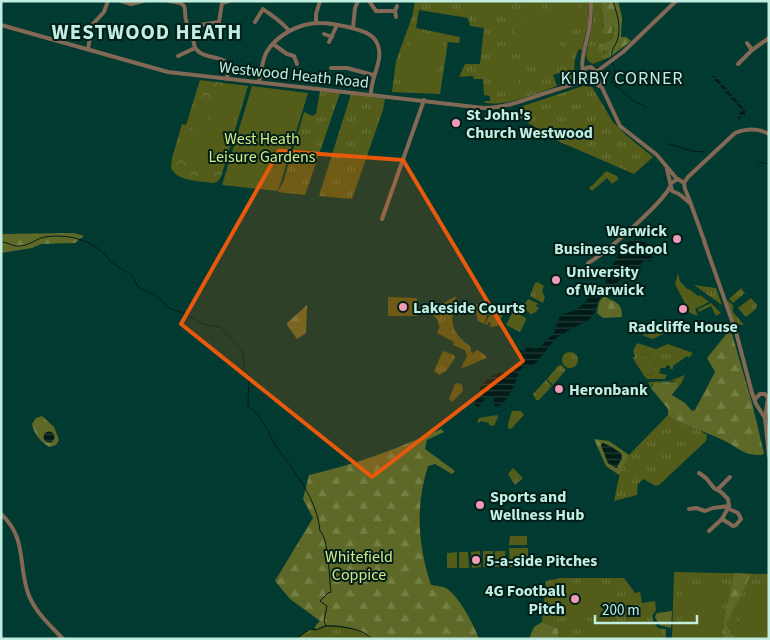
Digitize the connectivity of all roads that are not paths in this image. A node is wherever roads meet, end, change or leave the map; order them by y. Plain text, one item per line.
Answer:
1 (108, 1) edge
2 (121, 1) edge
3 (169, 1) edge
4 (320, 1) edge
5 (358, 1) edge
6 (368, 1) edge
7 (591, 1) edge
8 (676, 1) edge
9 (143, 2) edge
10 (180, 2) edge
11 (222, 2) edge
12 (229, 2) edge
13 (397, 6) dead end
14 (395, 11) junction
15 (396, 17) dead end
16 (255, 22) dead end
17 (316, 23) junction
18 (1, 25) edge
19 (337, 25) junction
20 (190, 28) junction
21 (353, 28) junction
22 (289, 31) junction
23 (324, 34) dead end
24 (332, 37) junction
25 (769, 38) edge
26 (329, 42) dead end
27 (747, 43) dead end
28 (273, 44) junction
29 (195, 48) junction
30 (88, 49) junction
31 (752, 50) junction
32 (178, 56) dead end
33 (583, 56) junction
34 (609, 62) junction
35 (297, 64) dead end
36 (738, 64) dead end
37 (591, 67) junction
38 (331, 68) dead end
39 (584, 71) junction
40 (596, 74) junction
41 (374, 75) junction
42 (585, 78) junction
43 (227, 79) junction
44 (591, 79) junction
45 (260, 82) junction
46 (600, 87) junction
47 (371, 94) junction
48 (424, 100) junction
49 (769, 134) edge
50 (667, 168) junction
51 (681, 181) junction
52 (671, 185) junction
53 (685, 190) junction
54 (677, 194) junction
55 (662, 200) junction
56 (690, 203) junction
57 (382, 219) dead end
58 (588, 263) dead end
59 (750, 386) junction
60 (760, 394) junction
61 (755, 399) junction
62 (768, 403) edge
63 (759, 407) junction
64 (765, 418) junction
65 (769, 456) edge
66 (699, 474) dead end
67 (730, 477) dead end
68 (718, 489) junction
69 (729, 508) junction
70 (688, 509) dead end
71 (1, 514) edge
72 (722, 519) junction
73 (709, 531) dead end
74 (63, 639) edge

1 - 30 street
2 - 9 street
3 - 10 street
4 - 17 street
5 - 21 street
6 - 14 street
7 - 33 street
8 - 34 street
10 - 20 street
11 - 12 street
11 - 20 street
13 - 14 street
14 - 15 street
16 - 22 street
17 - 19 street
17 - 22 street
18 - 30 street, Westwood Heath Road
19 - 21 street
19 - 24 street
20 - 29 street
21 - 41 street
22 - 28 street
23 - 24 street
24 - 26 street
25 - 31 street
27 - 31 street
28 - 35 street
28 - 45 street
29 - 32 street
29 - 43 street
30 - 43 street, Westwood Heath Road
31 - 36 street
33 - 37 street
33 - 39 street
34 - 37 street
34 - 40 street
37 - 39 street
37 - 40 street
38 - 41 street
39 - 42 street
40 - 44 street
40 - 46 street
41 - 47 street
42 - 44 street
42 - 48 street, Westwood Heath Road
43 - 45 street, Westwood Heath Road
44 - 46 street
45 - 47 street, Westwood Heath Road
46 - 50 street
47 - 48 street, Westwood Heath Road
48 - 57 street
49 - 51 street
50 - 51 street
50 - 52 street
51 - 52 street
51 - 53 street
52 - 54 street
52 - 55 street
53 - 54 street
53 - 56 street
54 - 55 street
54 - 56 street
55 - 58 street
56 - 59 street
59 - 60 street
59 - 61 street
60 - 61 street
60 - 62 street
61 - 63 street
62 - 63 street
62 - 64 street
63 - 64 street
64 - 65 street
66 - 68 street
67 - 68 street
68 - 69 street
69 - 70 street
69 - 72 street
69 - 72 street
71 - 74 street
72 - 73 street

